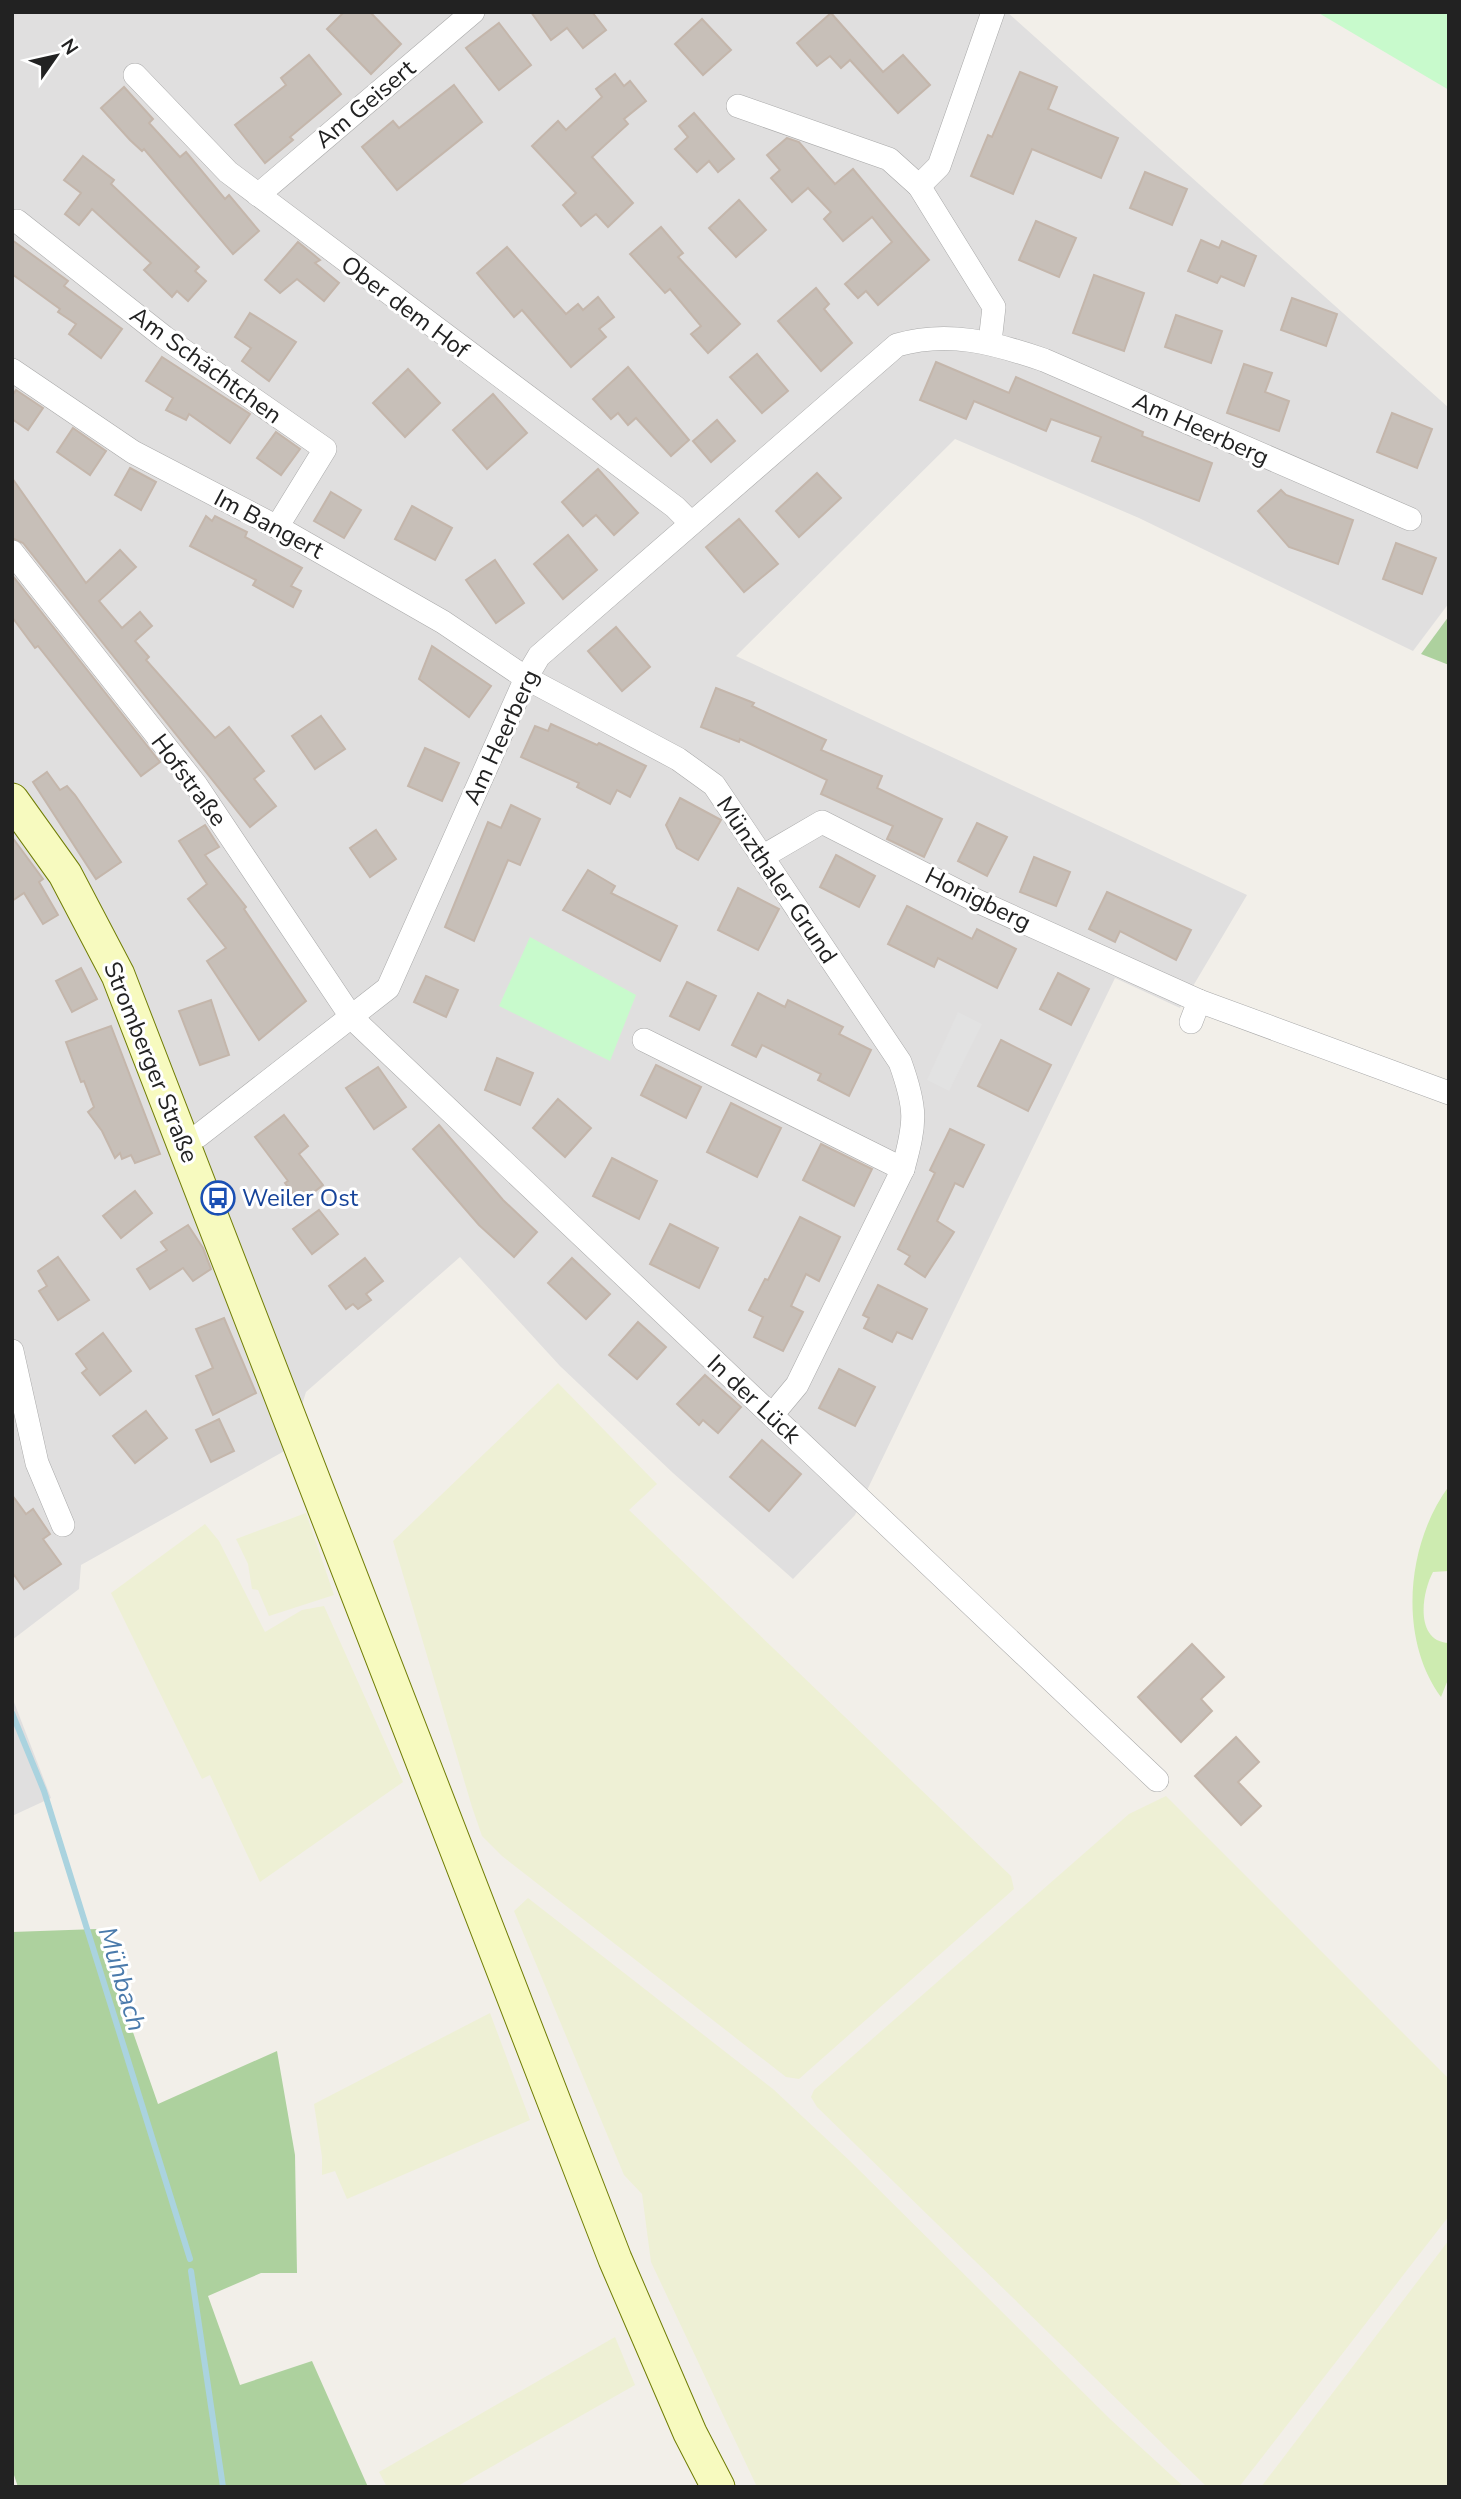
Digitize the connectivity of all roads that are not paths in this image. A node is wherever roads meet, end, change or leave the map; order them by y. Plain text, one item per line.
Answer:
1 (473, 12) edge
2 (993, 12) edge
3 (135, 75) dead end
4 (738, 106) dead end
5 (919, 186) junction
6 (258, 195) junction
7 (17, 221) dead end
8 (990, 342) junction
9 (12, 370) edge
10 (1409, 520) dead end
11 (690, 522) junction
12 (277, 527) junction
13 (12, 552) edge
14 (526, 678) junction
15 (12, 800) edge
16 (762, 856) junction
17 (352, 1018) junction
18 (644, 1040) dead end
19 (1449, 1093) edge
20 (184, 1141) junction
21 (903, 1170) junction
22 (12, 1351) edge
23 (772, 1415) junction
24 (63, 1525) dead end
25 (1157, 1780) dead end
26 (690, 2433) junction
27 (706, 2487) edge
28 (718, 2487) edge

1 - 6 street, Am Geisert
2 - 5 street
3 - 6 street, Ober dem Hof
4 - 5 street
5 - 8 street
6 - 11 street, Ober dem Hof
7 - 12 street, Am Schächtchen
8 - 10 street, Am Heerberg
8 - 11 street, Am Heerberg
9 - 12 street, Im Bangert
11 - 14 street, Am Heerberg
12 - 14 street, Im Bangert
13 - 17 street, Hofstraße
14 - 16 street, Münzthaler Grund
14 - 17 street, Am Heerberg
15 - 20 main road, Stromberger Straße
16 - 19 street, Honigberg
16 - 21 street, Münzthaler Grund
17 - 20 street, Am Heerberg
17 - 23 street, In der Lück
18 - 21 street
20 - 26 main road, Stromberger Straße
21 - 23 street, Münzthaler Grund
22 - 24 street
23 - 25 street, In der Lück
26 - 27 main road
26 - 28 main road

